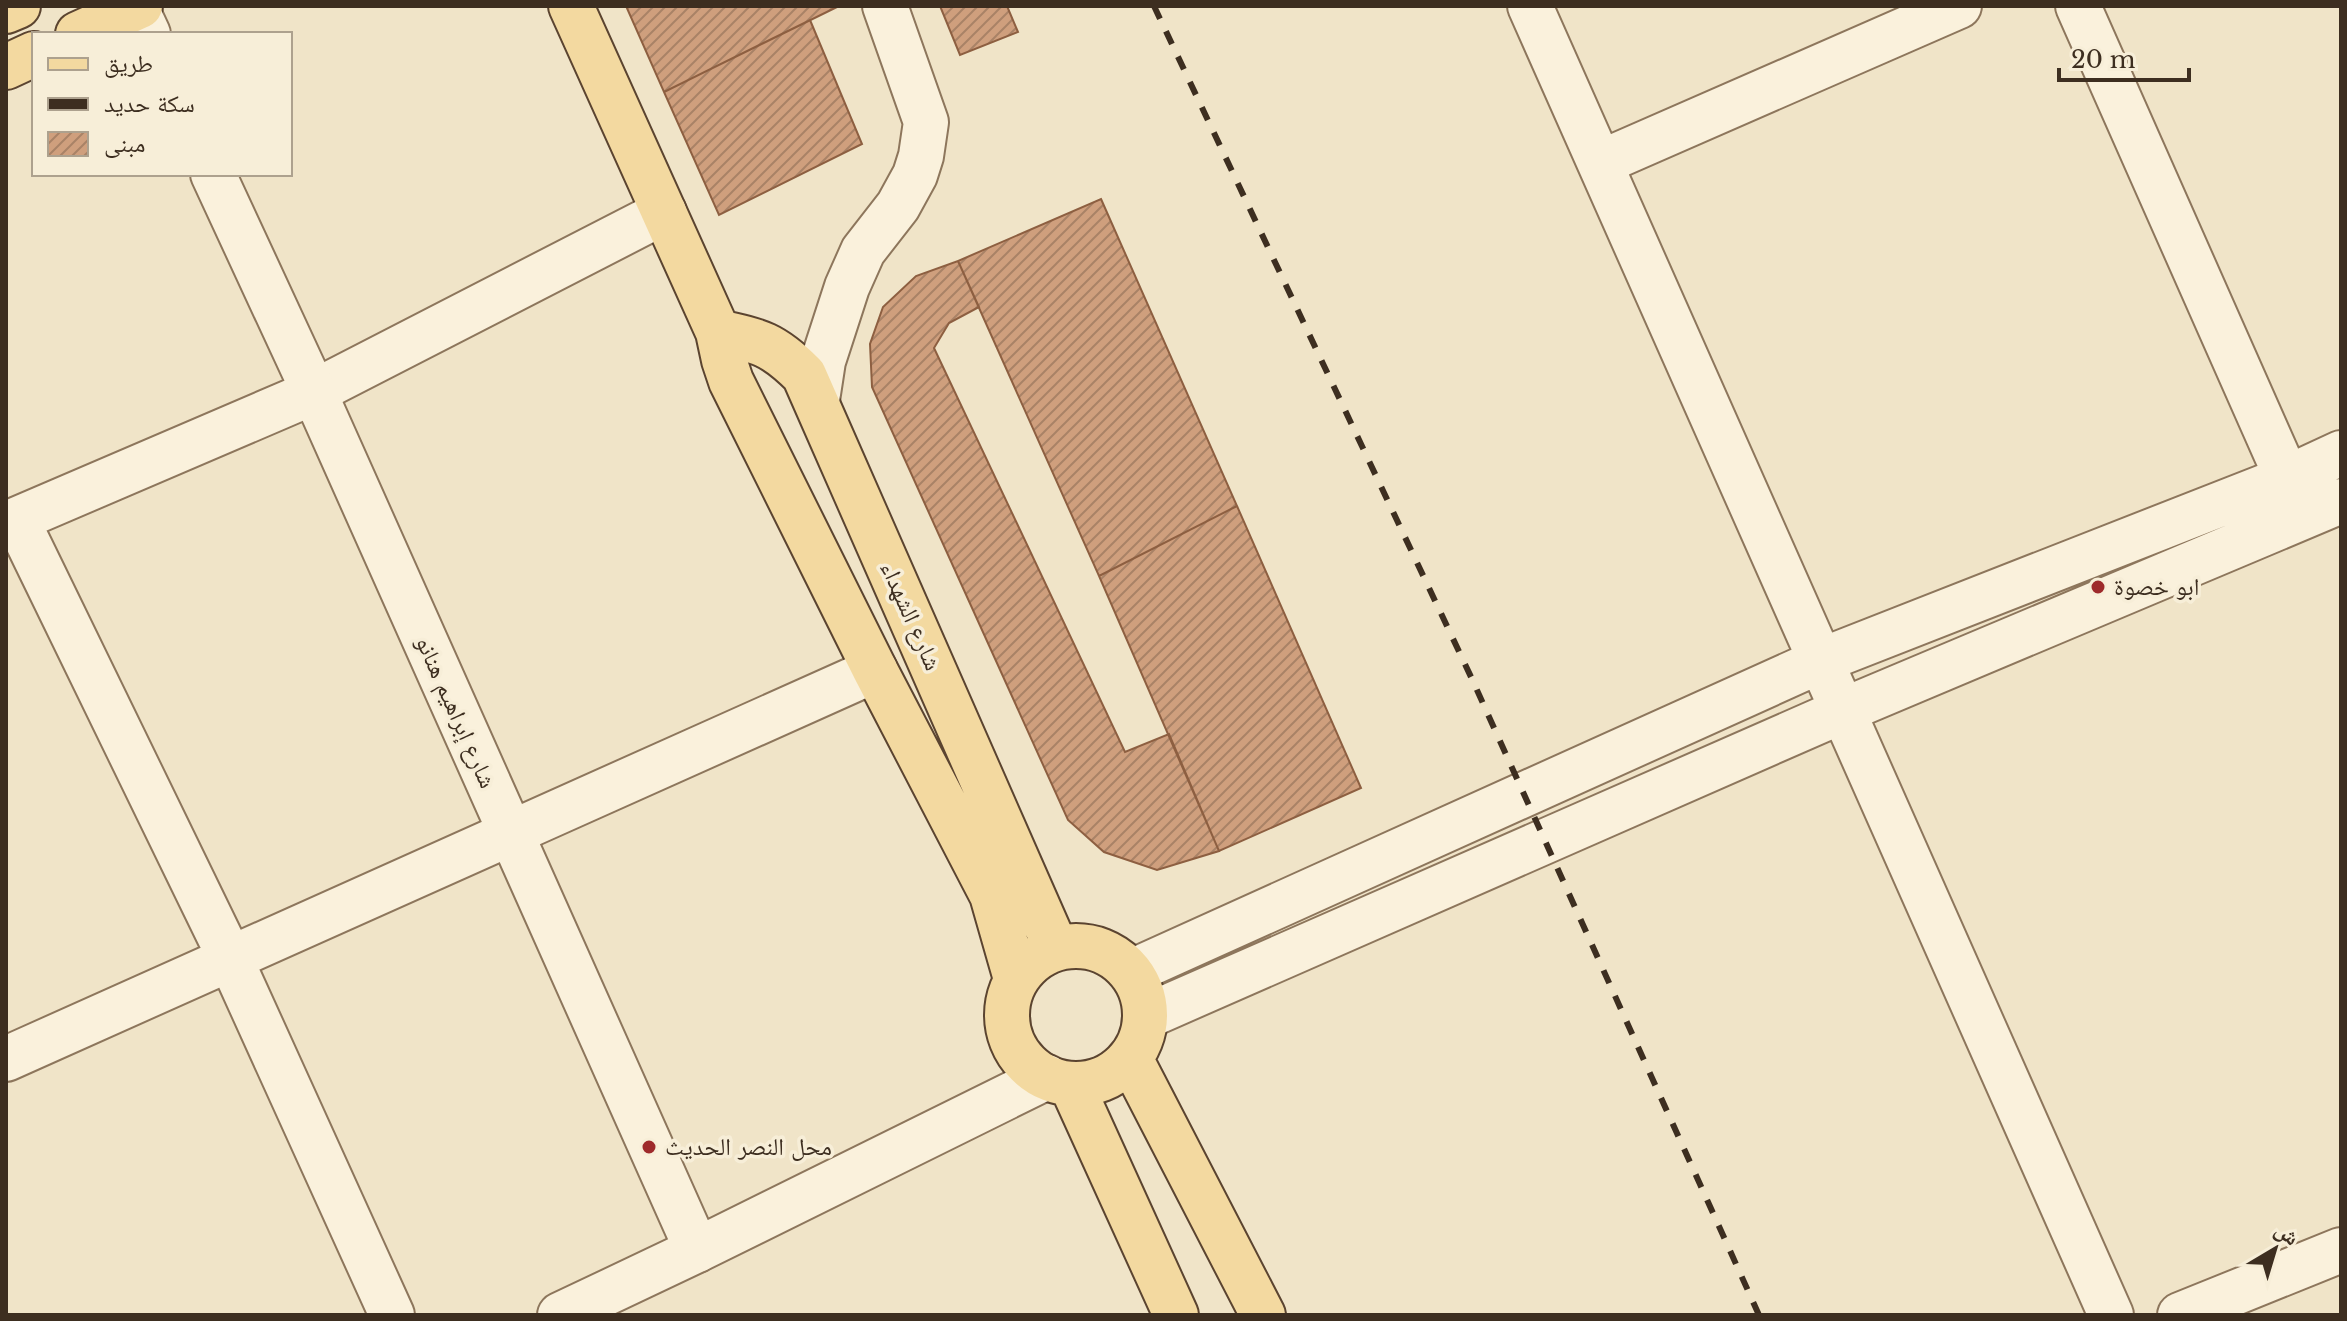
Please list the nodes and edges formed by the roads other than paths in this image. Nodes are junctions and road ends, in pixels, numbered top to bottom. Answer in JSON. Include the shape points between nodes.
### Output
{"nodes":[{"id":1,"x":18,"y":6,"type":"edge"},
{"id":2,"x":571,"y":6,"type":"edge"},
{"id":3,"x":885,"y":6,"type":"edge"},
{"id":4,"x":1530,"y":6,"type":"edge"},
{"id":5,"x":1959,"y":6,"type":"edge"},
{"id":6,"x":2078,"y":6,"type":"edge"},
{"id":7,"x":6,"y":11,"type":"edge"},
{"id":8,"x":140,"y":13,"type":"edge"},
{"id":9,"x":84,"y":32,"type":"edge"},
{"id":10,"x":32,"y":55,"type":"edge"},
{"id":11,"x":6,"y":67,"type":"edge"},
{"id":12,"x":1600,"y":163,"type":"junction"},
{"id":13,"x":214,"y":176,"type":"edge"},
{"id":14,"x":664,"y":212,"type":"junction"},
{"id":15,"x":718,"y":332,"type":"junction"},
{"id":16,"x":314,"y":392,"type":"junction"},
{"id":17,"x":817,"y":400,"type":"junction"},
{"id":18,"x":2341,"y":453,"type":"edge"},
{"id":19,"x":2287,"y":478,"type":"junction"},
{"id":20,"x":2341,"y":501,"type":"edge"},
{"id":21,"x":11,"y":522,"type":"edge"},
{"id":22,"x":1820,"y":661,"type":"junction"},
{"id":23,"x":875,"y":670,"type":"junction"},
{"id":24,"x":1842,"y":711,"type":"junction"},
{"id":25,"x":510,"y":832,"type":"junction"},
{"id":26,"x":1056,"y":948,"type":"junction"},
{"id":27,"x":230,"y":958,"type":"junction"},
{"id":28,"x":1131,"y":972,"type":"junction"},
{"id":29,"x":1016,"y":979,"type":"junction"},
{"id":30,"x":1145,"y":1017,"type":"junction"},
{"id":31,"x":1130,"y":1058,"type":"junction"},
{"id":32,"x":6,"y":1059,"type":"edge"},
{"id":33,"x":1059,"y":1080,"type":"junction"},
{"id":34,"x":697,"y":1250,"type":"junction"},
{"id":35,"x":2341,"y":1250,"type":"edge"},
{"id":36,"x":392,"y":1315,"type":"edge"},
{"id":37,"x":560,"y":1315,"type":"edge"},
{"id":38,"x":1176,"y":1315,"type":"edge"},
{"id":39,"x":1263,"y":1315,"type":"edge"},
{"id":40,"x":2111,"y":1315,"type":"edge"},
{"id":41,"x":2180,"y":1315,"type":"edge"}],
"edges":[{"from":1,"to":7,"type":"main road"},
{"from":2,"to":14,"type":"main road"},
{"from":3,"to":17,"type":"street","via":[[926,122],[921,156],[898,206],[863,251],[847,287],[823,361]]},
{"from":4,"to":12,"type":"street"},
{"from":5,"to":12,"type":"street"},
{"from":6,"to":19,"type":"street"},
{"from":8,"to":9,"type":"main road"},
{"from":10,"to":11,"type":"main road"},
{"from":12,"to":22,"type":"street"},
{"from":13,"to":16,"type":"street","name":"شارع إبراهيم هنانو"},
{"from":14,"to":15,"type":"main road"},
{"from":14,"to":16,"type":"street"},
{"from":15,"to":17,"type":"main road","name":"شارع الشهداء","via":[[755,340],[781,353],[804,375]]},
{"from":15,"to":23,"type":"main road","via":[[731,381]]},
{"from":16,"to":21,"type":"street"},
{"from":16,"to":25,"type":"street","name":"شارع إبراهيم هنانو"},
{"from":17,"to":26,"type":"main road","name":"شارع الشهداء"},
{"from":18,"to":19,"type":"street"},
{"from":19,"to":22,"type":"street"},
{"from":20,"to":24,"type":"street"},
{"from":21,"to":27,"type":"street"},
{"from":22,"to":24,"type":"street"},
{"from":22,"to":28,"type":"street"},
{"from":23,"to":25,"type":"street"},
{"from":23,"to":29,"type":"main road","via":[[992,895]]},
{"from":24,"to":30,"type":"street"},
{"from":24,"to":40,"type":"street"},
{"from":25,"to":27,"type":"street"},
{"from":25,"to":34,"type":"street","name":"شارع إبراهيم هنانو"},
{"from":26,"to":28,"type":"main road","via":[[1083,945],[1110,954]]},
{"from":26,"to":29,"type":"main road","via":[[1039,955]]},
{"from":27,"to":32,"type":"street"},
{"from":27,"to":36,"type":"street"},
{"from":28,"to":30,"type":"main road"},
{"from":29,"to":33,"type":"main road","via":[[1007,1001],[1014,1046],[1028,1064]]},
{"from":30,"to":31,"type":"main road"},
{"from":31,"to":33,"type":"main road","via":[[1093,1082]]},
{"from":31,"to":39,"type":"main road"},
{"from":33,"to":34,"type":"street"},
{"from":33,"to":38,"type":"main road"},
{"from":34,"to":37,"type":"street"},
{"from":35,"to":41,"type":"street"}]}
